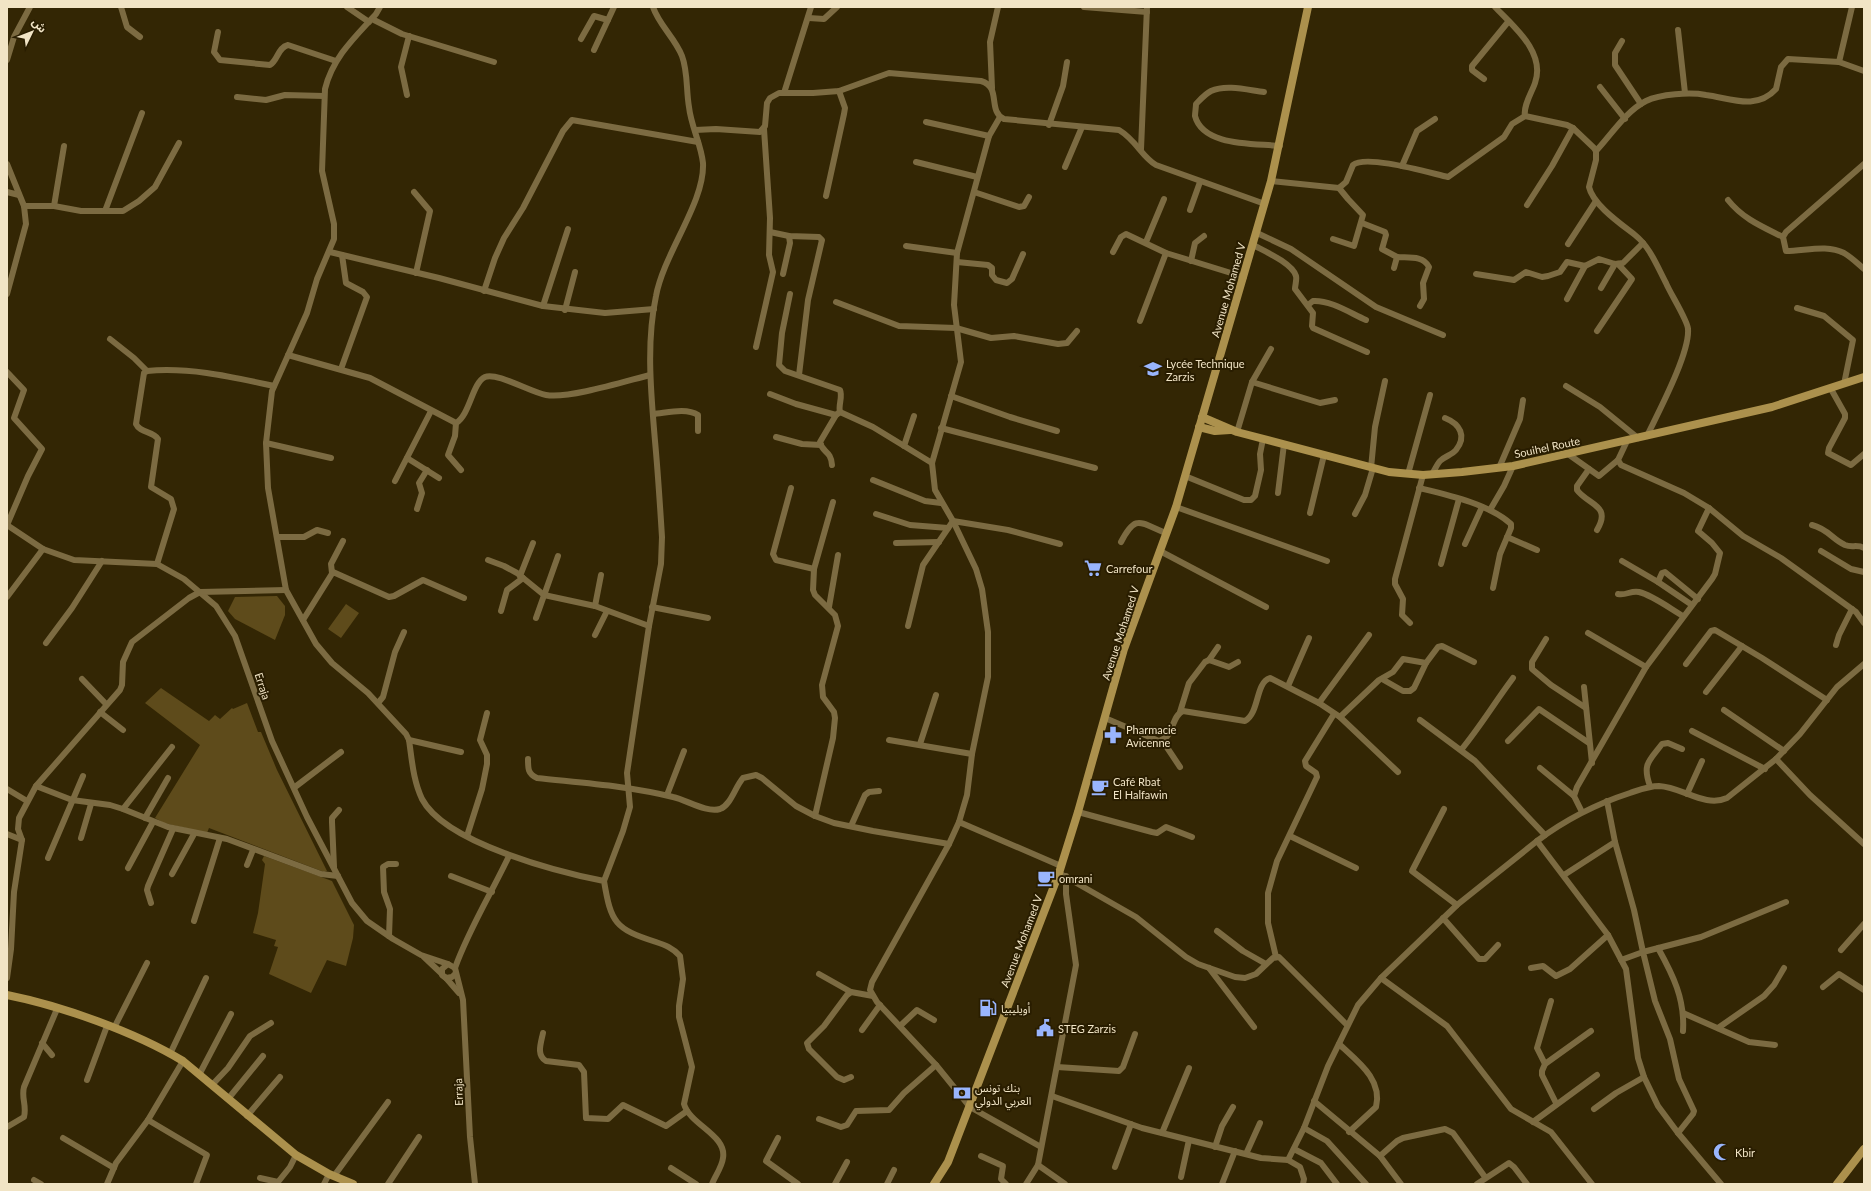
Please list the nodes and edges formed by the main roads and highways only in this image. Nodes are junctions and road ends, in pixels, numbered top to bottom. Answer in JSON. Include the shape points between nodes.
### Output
{"nodes":[{"id":1,"x":1308,"y":7,"type":"edge"},
{"id":2,"x":1864,"y":377,"type":"edge"},
{"id":3,"x":1202,"y":417,"type":"junction"},
{"id":4,"x":1199,"y":427,"type":"junction"},
{"id":5,"x":1234,"y":432,"type":"junction"},
{"id":6,"x":7,"y":995,"type":"edge"},
{"id":7,"x":1864,"y":1149,"type":"edge"},
{"id":8,"x":353,"y":1184,"type":"edge"},
{"id":9,"x":934,"y":1184,"type":"edge"},
{"id":10,"x":1837,"y":1184,"type":"edge"}],
"edges":[{"from":1,"to":3,"type":"main road","name":"Avenue Mohamed V","via":[[1272,181]]},
{"from":2,"to":5,"type":"main road","name":"Souihel Route","via":[[1772,407],[1627,441],[1513,466],[1423,475],[1372,468]]},
{"from":3,"to":4,"type":"main road","name":"Avenue Mohamed V"},
{"from":3,"to":5,"type":"main road"},
{"from":4,"to":5,"type":"main road"},
{"from":4,"to":9,"type":"main road","name":"Avenue Mohamed V","via":[[1176,507],[1124,649],[1062,871],[948,1162]]},
{"from":6,"to":8,"type":"main road","via":[[110,1027],[183,1061],[296,1155]]},
{"from":7,"to":10,"type":"main road"}]}
